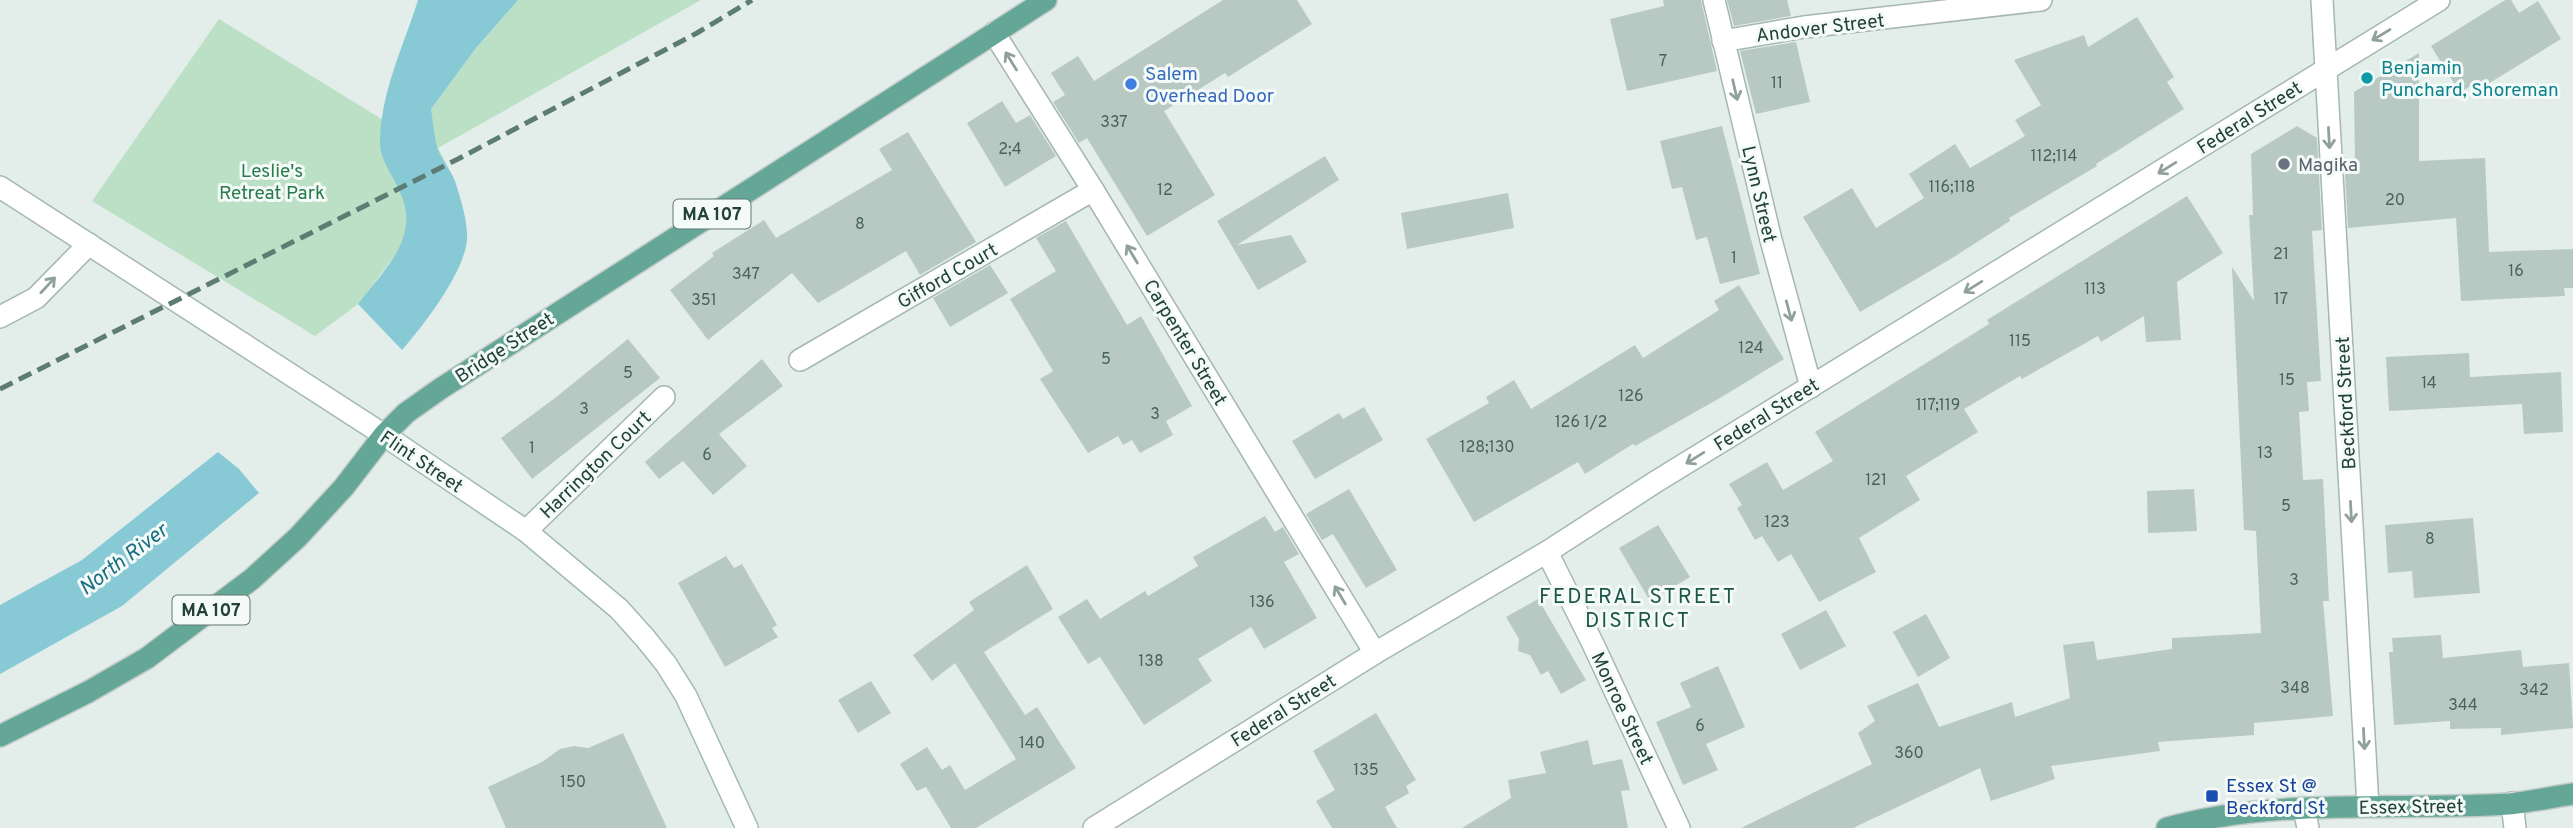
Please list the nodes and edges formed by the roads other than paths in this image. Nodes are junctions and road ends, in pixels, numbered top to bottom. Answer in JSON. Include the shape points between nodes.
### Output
{"nodes":[{"id":1,"x":1046,"y":0,"type":"edge"},
{"id":2,"x":1714,"y":0,"type":"edge"},
{"id":3,"x":2041,"y":0,"type":"edge"},
{"id":4,"x":2322,"y":0,"type":"edge"},
{"id":5,"x":2439,"y":0,"type":"edge"},
{"id":6,"x":994,"y":33,"type":"junction"},
{"id":7,"x":1723,"y":41,"type":"junction"},
{"id":8,"x":2325,"y":70,"type":"junction"},
{"id":9,"x":0,"y":187,"type":"edge"},
{"id":10,"x":1093,"y":190,"type":"junction"},
{"id":11,"x":89,"y":244,"type":"junction"},
{"id":12,"x":0,"y":317,"type":"edge"},
{"id":13,"x":800,"y":360,"type":"dead end"},
{"id":14,"x":1811,"y":387,"type":"junction"},
{"id":15,"x":664,"y":397,"type":"dead end"},
{"id":16,"x":384,"y":435,"type":"junction"},
{"id":17,"x":526,"y":531,"type":"junction"},
{"id":18,"x":1547,"y":552,"type":"junction"},
{"id":19,"x":1375,"y":653,"type":"junction"},
{"id":20,"x":0,"y":736,"type":"edge"},
{"id":21,"x":2573,"y":794,"type":"edge"},
{"id":22,"x":2512,"y":803,"type":"junction"},
{"id":23,"x":2368,"y":806,"type":"junction"},
{"id":24,"x":2306,"y":818,"type":"edge"},
{"id":25,"x":747,"y":828,"type":"edge"},
{"id":26,"x":1094,"y":828,"type":"edge"},
{"id":27,"x":1679,"y":828,"type":"edge"},
{"id":28,"x":2167,"y":828,"type":"edge"},
{"id":29,"x":2515,"y":828,"type":"edge"}],
"edges":[{"from":1,"to":6,"type":"main road","name":"Bridge Street","number":"MA 107"},
{"from":2,"to":7,"type":"street","name":"Lynn Street"},
{"from":3,"to":7,"type":"street","name":"Andover Street","via":[[1804,27]]},
{"from":4,"to":8,"type":"street","name":"Beckford Street"},
{"from":5,"to":8,"type":"street","name":"Federal Street","one_way":true},
{"from":10,"to":6,"type":"street","name":"Carpenter Street","one_way":true},
{"from":6,"to":16,"type":"main road","name":"Bridge Street","number":"MA 107","via":[[440,389]]},
{"from":7,"to":14,"type":"street","name":"Lynn Street","one_way":true,"via":[[1770,240]]},
{"from":8,"to":14,"type":"street","name":"Federal Street","one_way":true},
{"from":8,"to":23,"type":"street","name":"Beckford Street","one_way":true},
{"from":9,"to":11,"type":"street","name":"Flint Street"},
{"from":10,"to":13,"type":"street","name":"Gifford Court"},
{"from":19,"to":10,"type":"street","name":"Carpenter Street","one_way":true},
{"from":12,"to":11,"type":"street","one_way":true,"via":[[36,298]]},
{"from":11,"to":16,"type":"street","name":"Flint Street"},
{"from":14,"to":18,"type":"street","name":"Federal Street","one_way":true},
{"from":15,"to":17,"type":"street","name":"Harrington Court"},
{"from":16,"to":17,"type":"street","name":"Flint Street"},
{"from":16,"to":20,"type":"main road","name":"Bridge Street","number":"MA 107","via":[[335,497],[252,579],[147,658]]},
{"from":17,"to":25,"type":"street","name":"Flint Street","via":[[619,609],[667,664]]},
{"from":18,"to":19,"type":"street","name":"Federal Street"},
{"from":18,"to":27,"type":"street","name":"Monroe Street"},
{"from":19,"to":26,"type":"street","name":"Federal Street"},
{"from":21,"to":22,"type":"main road","name":"Essex Street"},
{"from":22,"to":23,"type":"main road","name":"Essex Street"},
{"from":22,"to":29,"type":"street"},
{"from":23,"to":24,"type":"main road","name":"Essex Street"},
{"from":24,"to":28,"type":"main road","name":"Essex Street","via":[[2258,811]]}]}
